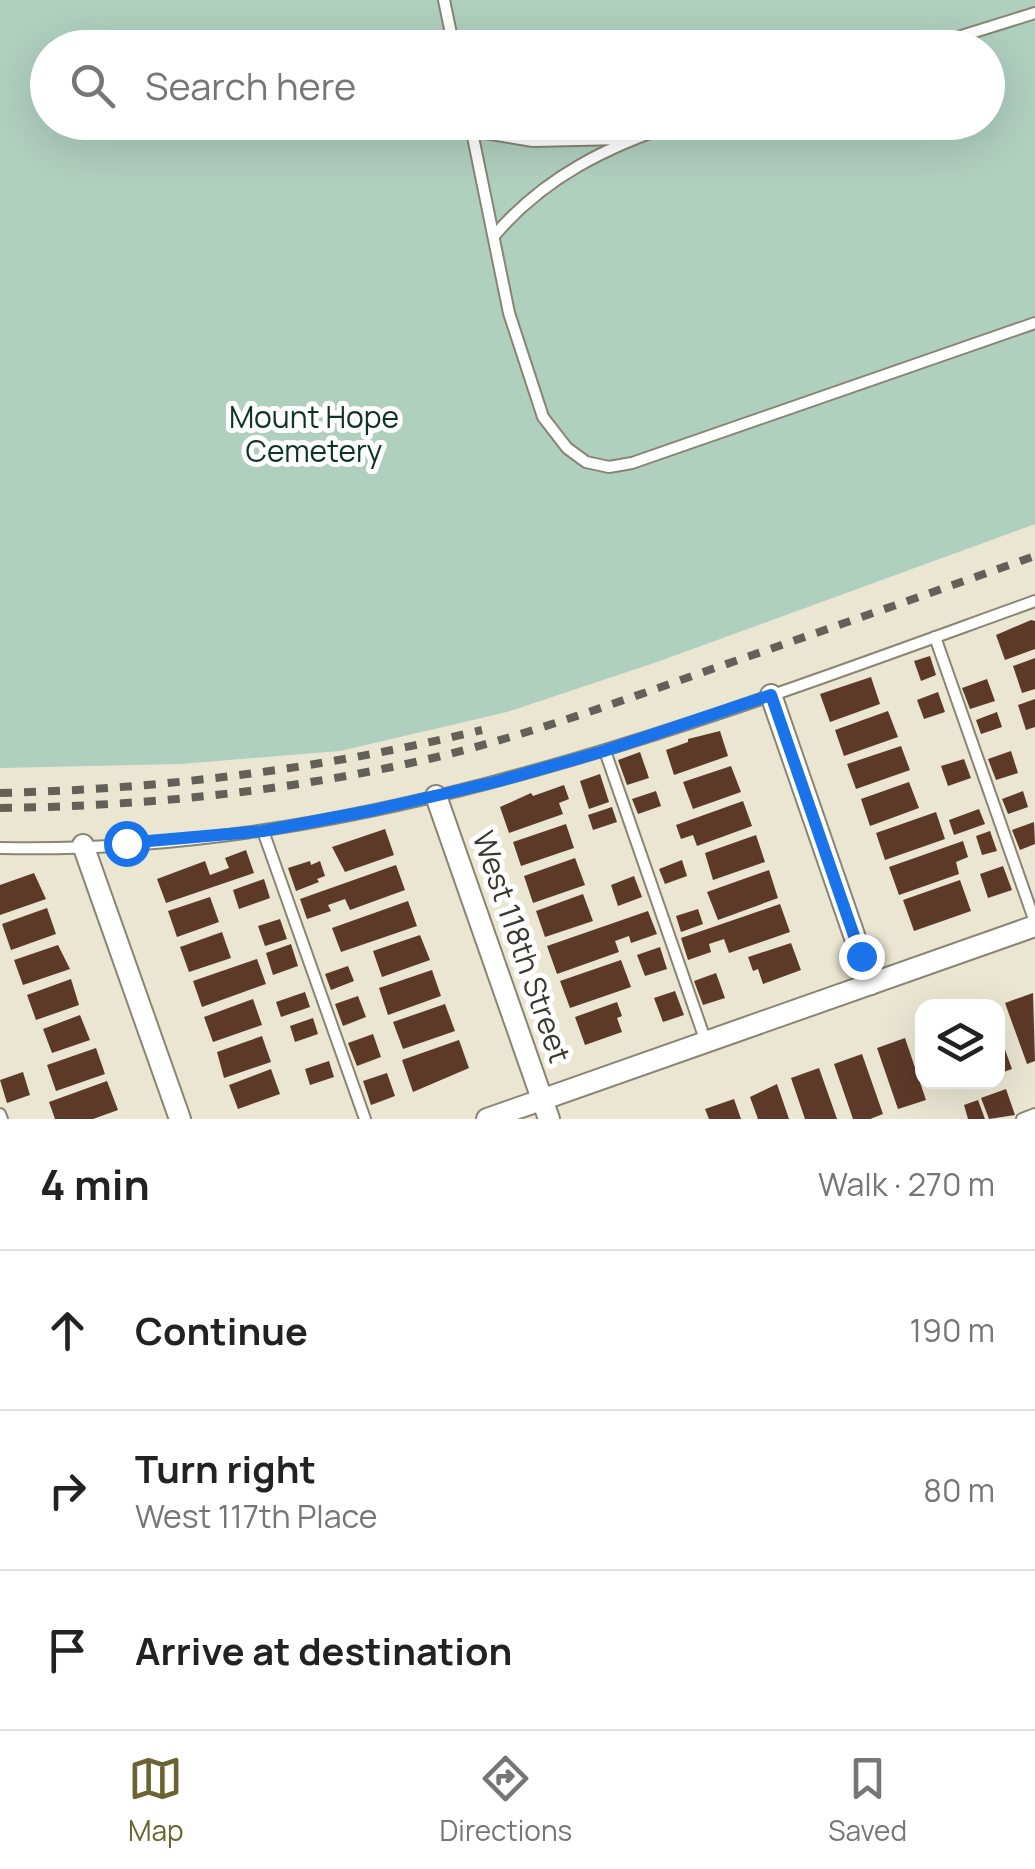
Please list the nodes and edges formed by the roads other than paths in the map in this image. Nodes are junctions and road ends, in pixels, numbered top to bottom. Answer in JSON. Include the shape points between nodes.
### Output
{"nodes":[{"id":1,"x":444,"y":0,"type":"edge"},
{"id":2,"x":1035,"y":13,"type":"edge"},
{"id":3,"x":450,"y":30,"type":"edge"},
{"id":4,"x":981,"y":30,"type":"edge"},
{"id":5,"x":474,"y":140,"type":"edge"},
{"id":6,"x":528,"y":140,"type":"edge"},
{"id":7,"x":580,"y":140,"type":"edge"},
{"id":8,"x":627,"y":140,"type":"edge"},
{"id":9,"x":494,"y":236,"type":"junction"},
{"id":10,"x":1035,"y":323,"type":"edge"},
{"id":11,"x":1035,"y":601,"type":"edge"},
{"id":12,"x":934,"y":637,"type":"junction"},
{"id":13,"x":771,"y":695,"type":"junction"},
{"id":14,"x":604,"y":751,"type":"junction"},
{"id":15,"x":436,"y":796,"type":"junction"},
{"id":16,"x":263,"y":831,"type":"junction"},
{"id":17,"x":83,"y":845,"type":"junction"},
{"id":18,"x":0,"y":848,"type":"edge"},
{"id":19,"x":1035,"y":924,"type":"edge"},
{"id":20,"x":871,"y":984,"type":"junction"},
{"id":21,"x":706,"y":1042,"type":"junction"},
{"id":22,"x":545,"y":1109,"type":"edge"},
{"id":23,"x":1035,"y":1114,"type":"edge"},
{"id":24,"x":180,"y":1119,"type":"edge"},
{"id":25,"x":365,"y":1119,"type":"edge"},
{"id":26,"x":487,"y":1119,"type":"edge"},
{"id":27,"x":1022,"y":1119,"type":"edge"}],
"edges":[{"from":1,"to":3,"type":"lane"},
{"from":2,"to":4,"type":"lane"},
{"from":5,"to":9,"type":"lane"},
{"from":6,"to":7,"type":"lane"},
{"from":8,"to":9,"type":"lane","via":[[552,182]]},
{"from":9,"to":10,"type":"lane","via":[[522,359],[544,417],[567,448],[586,462],[609,466]]},
{"from":11,"to":12,"type":"lane"},
{"from":12,"to":13,"type":"lane"},
{"from":12,"to":19,"type":"lane"},
{"from":13,"to":14,"type":"lane"},
{"from":13,"to":20,"type":"street"},
{"from":14,"to":15,"type":"lane"},
{"from":14,"to":21,"type":"lane"},
{"from":15,"to":16,"type":"lane"},
{"from":15,"to":22,"type":"street","name":"West 118th Street"},
{"from":16,"to":17,"type":"lane"},
{"from":16,"to":25,"type":"lane"},
{"from":17,"to":18,"type":"lane"},
{"from":17,"to":24,"type":"street"},
{"from":19,"to":20,"type":"street"},
{"from":20,"to":21,"type":"street"},
{"from":21,"to":22,"type":"street"},
{"from":22,"to":26,"type":"street"},
{"from":23,"to":27,"type":"lane"}]}
